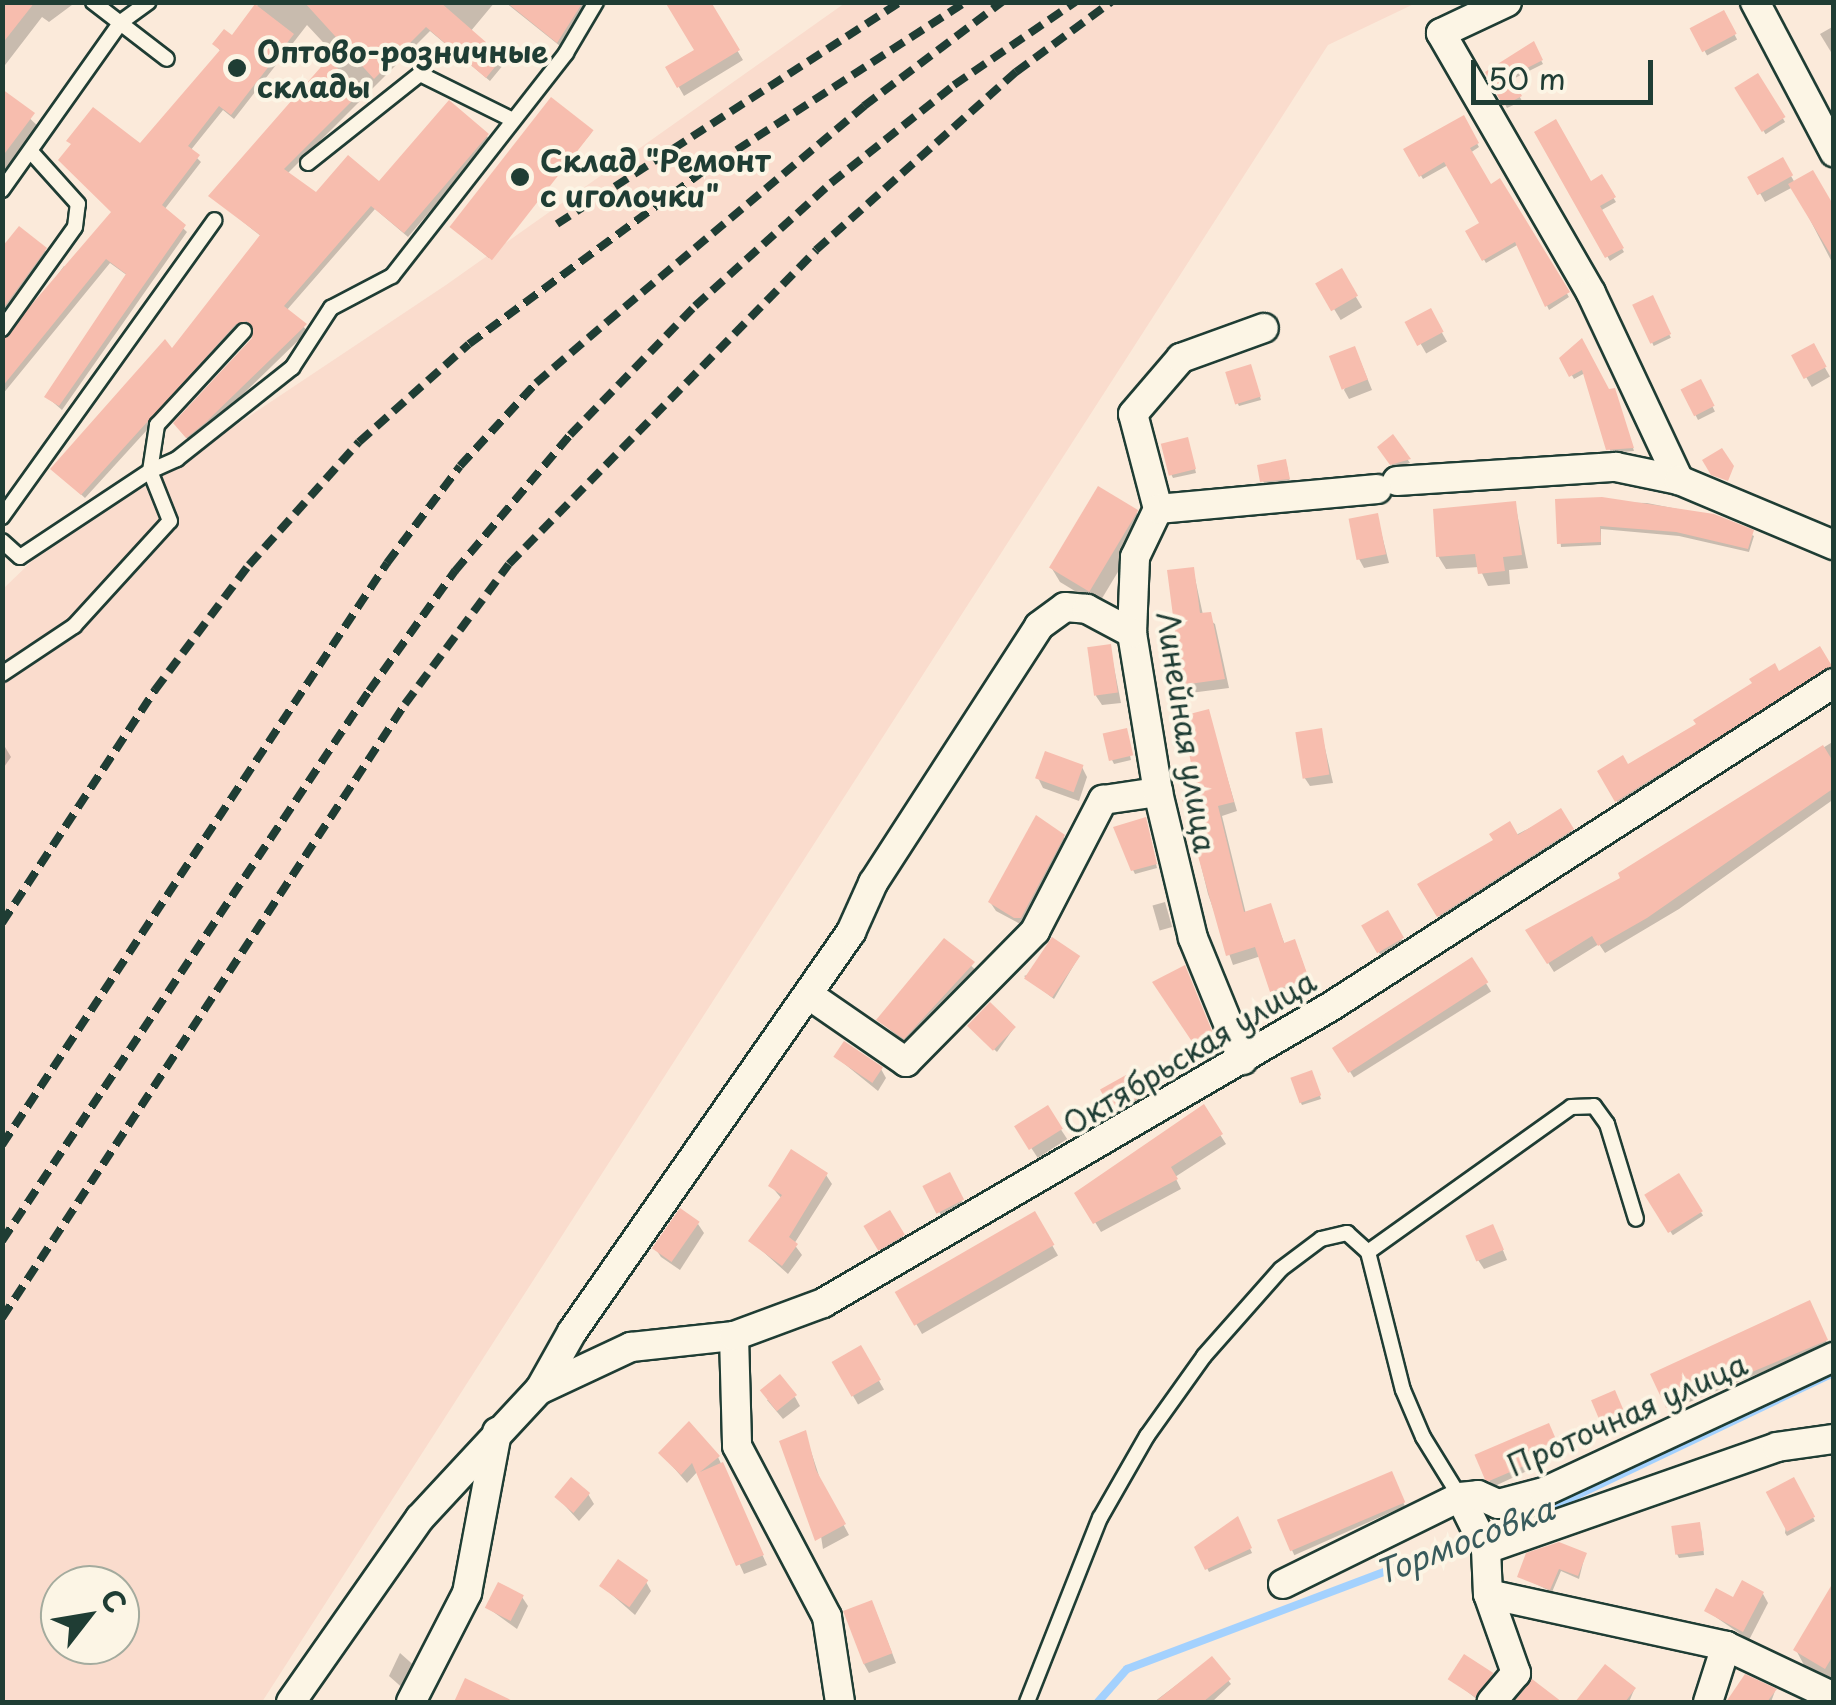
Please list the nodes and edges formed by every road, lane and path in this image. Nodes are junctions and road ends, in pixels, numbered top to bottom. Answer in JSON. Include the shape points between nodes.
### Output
{"nodes":[{"id":1,"x":94,"y":2,"type":"edge"},
{"id":2,"x":149,"y":2,"type":"edge"},
{"id":3,"x":596,"y":2,"type":"edge"},
{"id":4,"x":1508,"y":2,"type":"edge"},
{"id":5,"x":1755,"y":2,"type":"edge"},
{"id":6,"x":121,"y":22,"type":"junction"},
{"id":7,"x":167,"y":59,"type":"dead end"},
{"id":8,"x":512,"y":119,"type":"junction"},
{"id":9,"x":32,"y":152,"type":"junction"},
{"id":10,"x":1834,"y":152,"type":"edge"},
{"id":11,"x":308,"y":163,"type":"dead end"},
{"id":12,"x":2,"y":190,"type":"edge"},
{"id":13,"x":215,"y":220,"type":"dead end"},
{"id":14,"x":1264,"y":328,"type":"dead end"},
{"id":15,"x":2,"y":329,"type":"edge"},
{"id":16,"x":244,"y":331,"type":"dead end"},
{"id":17,"x":150,"y":471,"type":"junction"},
{"id":18,"x":1678,"y":480,"type":"junction"},
{"id":19,"x":1158,"y":509,"type":"junction"},
{"id":20,"x":2,"y":517,"type":"edge"},
{"id":21,"x":2,"y":540,"type":"edge"},
{"id":22,"x":1834,"y":545,"type":"edge"},
{"id":23,"x":1132,"y":632,"type":"junction"},
{"id":24,"x":2,"y":674,"type":"edge"},
{"id":25,"x":1834,"y":684,"type":"edge"},
{"id":26,"x":1158,"y":792,"type":"junction"},
{"id":27,"x":810,"y":994,"type":"junction"},
{"id":28,"x":1244,"y":1060,"type":"junction"},
{"id":29,"x":1636,"y":1218,"type":"dead end"},
{"id":30,"x":1368,"y":1252,"type":"junction"},
{"id":31,"x":734,"y":1336,"type":"junction"},
{"id":32,"x":1834,"y":1357,"type":"edge"},
{"id":33,"x":539,"y":1390,"type":"junction"},
{"id":34,"x":497,"y":1430,"type":"junction"},
{"id":35,"x":1834,"y":1438,"type":"edge"},
{"id":36,"x":1460,"y":1496,"type":"junction"},
{"id":37,"x":1486,"y":1549,"type":"junction"},
{"id":38,"x":1283,"y":1584,"type":"dead end"},
{"id":39,"x":1488,"y":1594,"type":"junction"},
{"id":40,"x":1726,"y":1646,"type":"junction"},
{"id":41,"x":1834,"y":1697,"type":"edge"},
{"id":42,"x":419,"y":1701,"type":"edge"},
{"id":43,"x":290,"y":1702,"type":"edge"},
{"id":44,"x":840,"y":1702,"type":"edge"},
{"id":45,"x":1027,"y":1702,"type":"edge"},
{"id":46,"x":1492,"y":1702,"type":"edge"},
{"id":47,"x":1708,"y":1702,"type":"edge"}],
"edges":[{"from":1,"to":6,"type":"lane"},
{"from":2,"to":6,"type":"lane"},
{"from":3,"to":8,"type":"lane","via":[[591,18]]},
{"from":4,"to":18,"type":"street","via":[[1441,33],[1591,294]]},
{"from":5,"to":10,"type":"street"},
{"from":6,"to":7,"type":"lane"},
{"from":6,"to":9,"type":"lane"},
{"from":8,"to":11,"type":"lane","via":[[420,74]]},
{"from":8,"to":17,"type":"lane","via":[[392,276],[331,308],[292,368],[177,459]]},
{"from":9,"to":12,"type":"lane"},
{"from":9,"to":15,"type":"lane","via":[[78,204],[75,227]]},
{"from":13,"to":20,"type":"lane"},
{"from":14,"to":19,"type":"street","via":[[1181,358],[1132,414]]},
{"from":16,"to":17,"type":"lane","via":[[158,425]]},
{"from":17,"to":21,"type":"lane","via":[[20,558]]},
{"from":17,"to":24,"type":"lane","via":[[170,521],[74,626]]},
{"from":18,"to":19,"type":"street","via":[[1616,467]]},
{"from":18,"to":22,"type":"street"},
{"from":19,"to":23,"type":"street","name":"Линейная улица","via":[[1135,557]]},
{"from":23,"to":26,"type":"street","name":"Линейная улица"},
{"from":23,"to":27,"type":"street","via":[[1087,609],[1065,607],[1039,626]]},
{"from":25,"to":28,"type":"street","name":"Октябрьская улица"},
{"from":26,"to":27,"type":"street","via":[[1103,800],[1035,931],[906,1062]]},
{"from":26,"to":28,"type":"street","name":"Линейная улица","via":[[1193,938]]},
{"from":27,"to":33,"type":"street","via":[[572,1332]]},
{"from":28,"to":31,"type":"street","name":"Октябрьская улица","via":[[823,1303]]},
{"from":29,"to":30,"type":"lane","via":[[1607,1124],[1594,1106],[1572,1107]]},
{"from":30,"to":36,"type":"lane","via":[[1403,1390],[1423,1438]]},
{"from":30,"to":45,"type":"lane","via":[[1347,1233],[1321,1239],[1281,1270],[1204,1356],[1100,1518]]},
{"from":31,"to":33,"type":"street","name":"Октябрьская улица","via":[[632,1346]]},
{"from":31,"to":44,"type":"street","via":[[737,1446],[827,1617]]},
{"from":32,"to":36,"type":"street","name":"Проточная улица","via":[[1544,1492],[1498,1504]]},
{"from":33,"to":34,"type":"street"},
{"from":34,"to":42,"type":"street","via":[[467,1594]]},
{"from":34,"to":43,"type":"street","via":[[420,1518]]},
{"from":35,"to":37,"type":"street","via":[[1777,1448]]},
{"from":36,"to":37,"type":"street"},
{"from":36,"to":38,"type":"street"},
{"from":37,"to":39,"type":"street"},
{"from":39,"to":40,"type":"street"},
{"from":39,"to":46,"type":"street","via":[[1516,1673]]},
{"from":40,"to":41,"type":"street"},
{"from":40,"to":47,"type":"street"}]}
